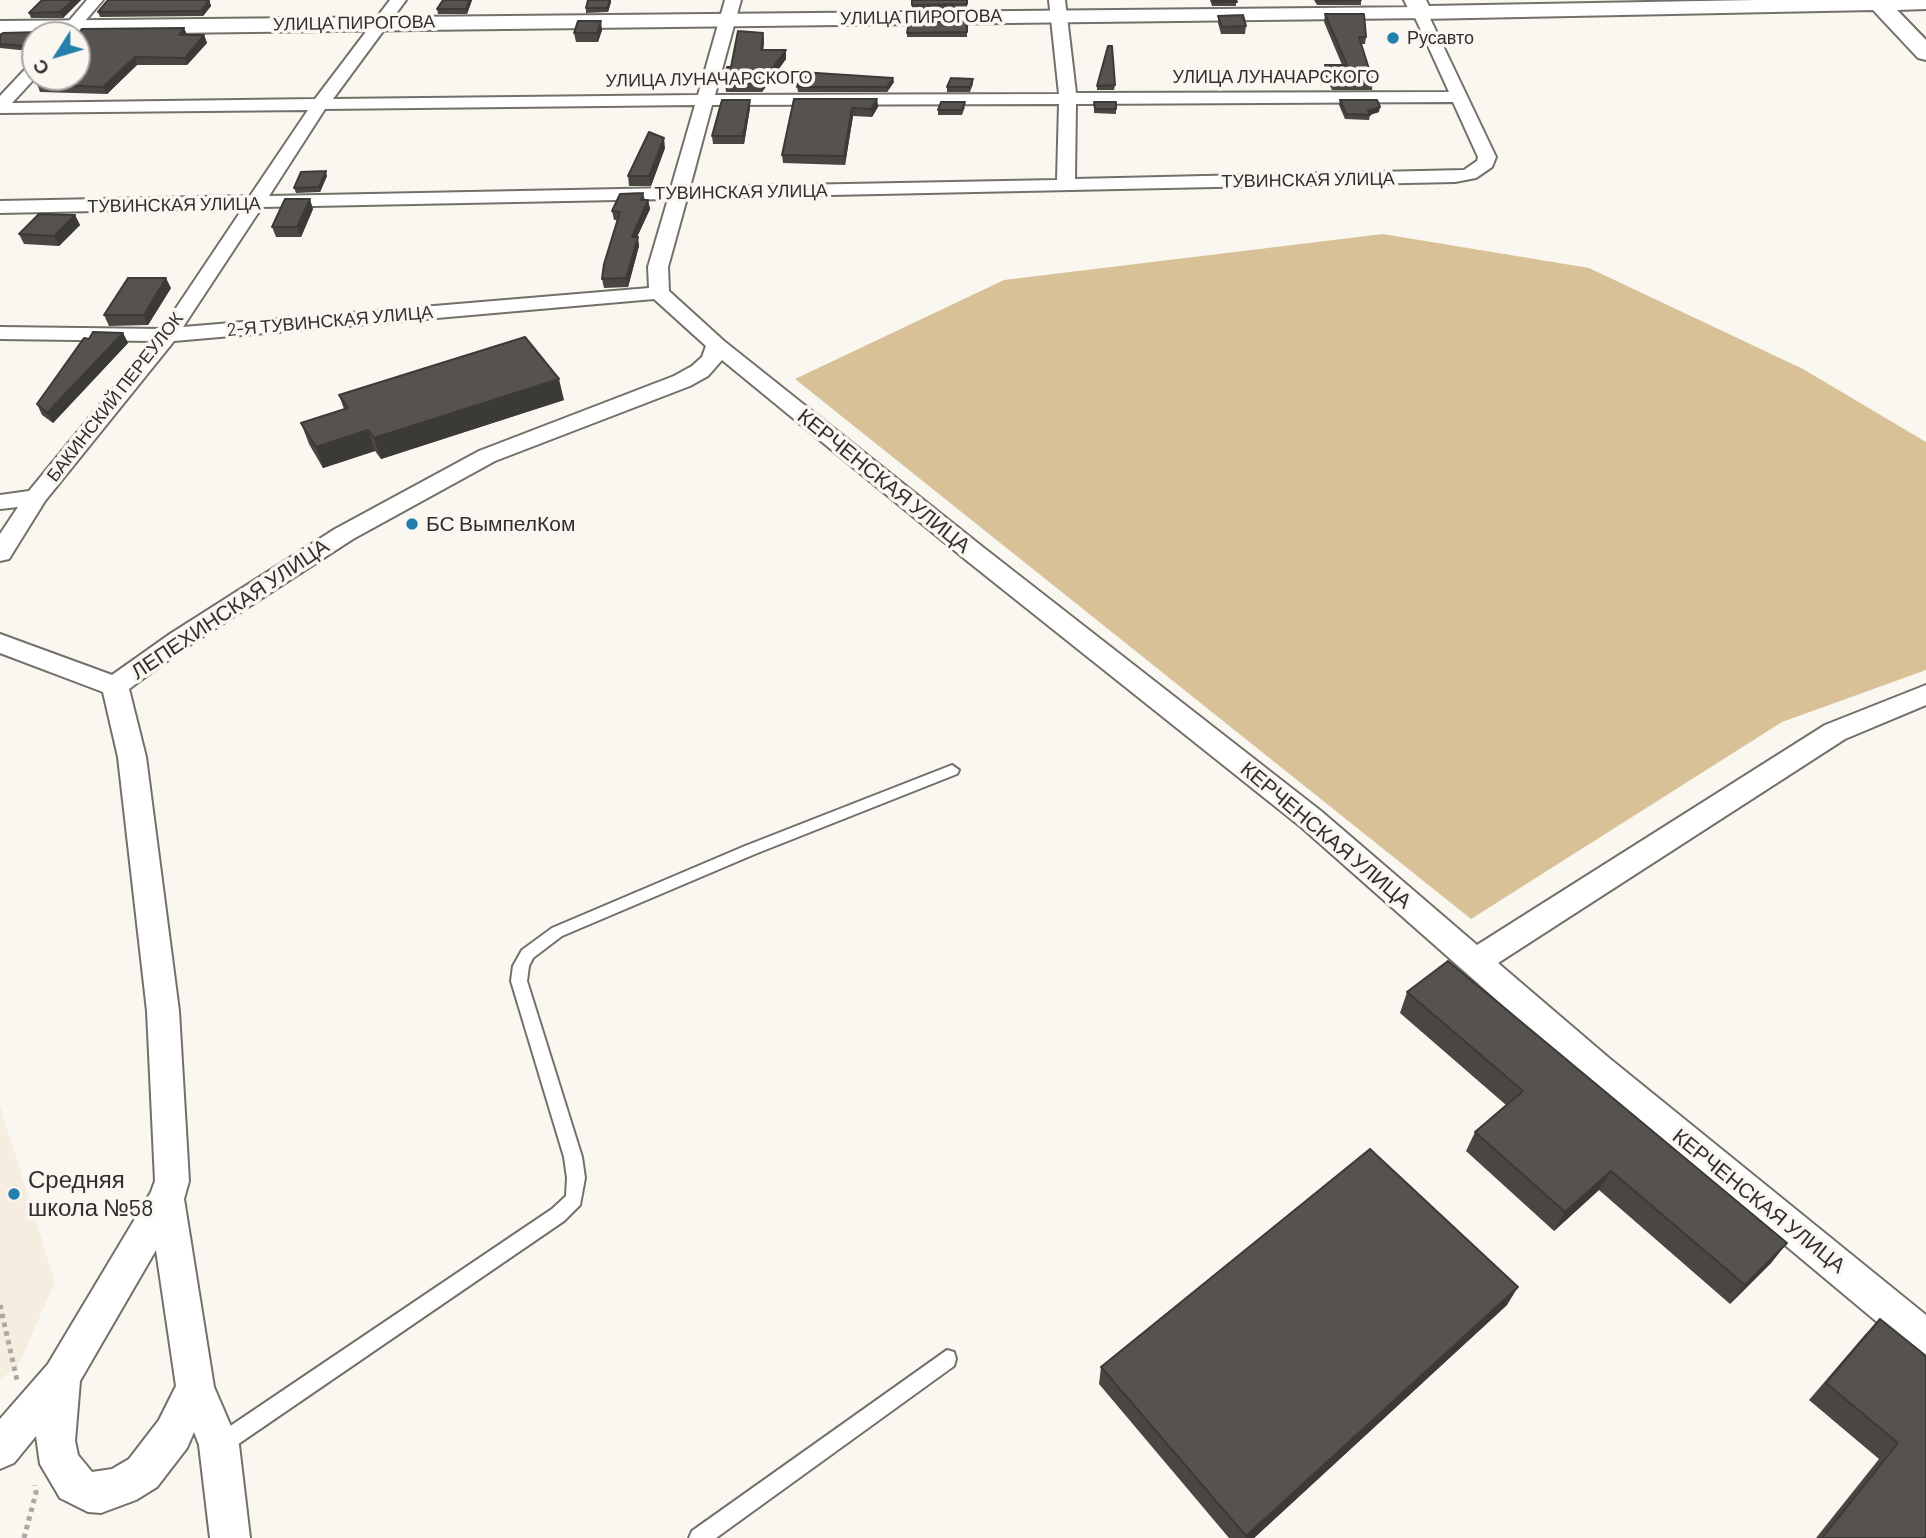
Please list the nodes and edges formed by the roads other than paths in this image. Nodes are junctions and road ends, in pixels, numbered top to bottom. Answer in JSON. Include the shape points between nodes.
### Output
{"nodes":[{"id":1,"x":95,"y":0,"type":"edge"},
{"id":2,"x":398,"y":0,"type":"edge"},
{"id":3,"x":1877,"y":2,"type":"edge"},
{"id":4,"x":1926,"y":3,"type":"edge"},
{"id":5,"x":1418,"y":6,"type":"edge"},
{"id":6,"x":1057,"y":8,"type":"edge"},
{"id":7,"x":730,"y":10,"type":"edge"},
{"id":8,"x":77,"y":21,"type":"edge"},
{"id":9,"x":383,"y":23,"type":"junction"},
{"id":10,"x":0,"y":28,"type":"edge"},
{"id":11,"x":21,"y":29,"type":"edge"},
{"id":12,"x":91,"y":30,"type":"edge"},
{"id":13,"x":1926,"y":53,"type":"edge"},
{"id":14,"x":21,"y":84,"type":"edge"},
{"id":15,"x":1460,"y":97,"type":"junction"},
{"id":16,"x":1068,"y":98,"type":"junction"},
{"id":17,"x":704,"y":100,"type":"junction"},
{"id":18,"x":319,"y":106,"type":"junction"},
{"id":19,"x":0,"y":107,"type":"edge"},
{"id":20,"x":1066,"y":184,"type":"junction"},
{"id":21,"x":677,"y":194,"type":"junction"},
{"id":22,"x":254,"y":204,"type":"junction"},
{"id":23,"x":0,"y":207,"type":"edge"},
{"id":24,"x":659,"y":280,"type":"junction"},
{"id":25,"x":0,"y":333,"type":"edge"},
{"id":26,"x":168,"y":335,"type":"junction"},
{"id":27,"x":717,"y":345,"type":"junction"},
{"id":28,"x":36,"y":497,"type":"junction"},
{"id":29,"x":0,"y":502,"type":"edge"},
{"id":30,"x":0,"y":553,"type":"edge"},
{"id":31,"x":0,"y":643,"type":"edge"},
{"id":32,"x":115,"y":686,"type":"junction"},
{"id":33,"x":1926,"y":694,"type":"edge"},
{"id":34,"x":952,"y":771,"type":"dead end"},
{"id":35,"x":1475,"y":962,"type":"junction"},
{"id":36,"x":166,"y":1199,"type":"junction"},
{"id":37,"x":1926,"y":1339,"type":"edge"},
{"id":38,"x":947,"y":1359,"type":"dead end"},
{"id":39,"x":61,"y":1377,"type":"junction"},
{"id":40,"x":195,"y":1388,"type":"junction"},
{"id":41,"x":219,"y":1445,"type":"junction"},
{"id":42,"x":0,"y":1449,"type":"edge"},
{"id":43,"x":230,"y":1538,"type":"edge"},
{"id":44,"x":699,"y":1538,"type":"edge"}],
"edges":[{"from":1,"to":8,"type":"street"},
{"from":2,"to":9,"type":"street","name":"БАКИНСКИЙ ПЕРЕУЛОК"},
{"from":3,"to":4,"type":"main road","name":"УЛИЦА ПИРОГОВА"},
{"from":3,"to":5,"type":"main road","name":"УЛИЦА ПИРОГОВА"},
{"from":3,"to":13,"type":"main road"},
{"from":5,"to":6,"type":"main road","name":"УЛИЦА ПИРОГОВА"},
{"from":5,"to":15,"type":"street"},
{"from":6,"to":7,"type":"main road","name":"УЛИЦА ПИРОГОВА"},
{"from":6,"to":16,"type":"street"},
{"from":7,"to":9,"type":"main road","name":"УЛИЦА ПИРОГОВА"},
{"from":7,"to":17,"type":"street"},
{"from":9,"to":12,"type":"main road","name":"УЛИЦА ПИРОГОВА"},
{"from":9,"to":18,"type":"street","name":"БАКИНСКИЙ ПЕРЕУЛОК"},
{"from":10,"to":11,"type":"main road","name":"УЛИЦА ПИРОГОВА"},
{"from":14,"to":19,"type":"street"},
{"from":15,"to":16,"type":"street","name":"УЛИЦА ЛУНАЧАРСКОГО"},
{"from":15,"to":20,"type":"street","name":"ТУВИНСКАЯ УЛИЦА","via":[[1487,157],[1486,163],[1470,174]]},
{"from":16,"to":17,"type":"street","name":"УЛИЦА ЛУНАЧАРСКОГО"},
{"from":16,"to":20,"type":"street"},
{"from":17,"to":18,"type":"street","name":"УЛИЦА ЛУНАЧАРСКОГО"},
{"from":17,"to":21,"type":"street"},
{"from":18,"to":19,"type":"street","name":"УЛИЦА ЛУНАЧАРСКОГО"},
{"from":18,"to":22,"type":"street","name":"БАКИНСКИЙ ПЕРЕУЛОК"},
{"from":20,"to":21,"type":"street","name":"ТУВИНСКАЯ УЛИЦА"},
{"from":21,"to":22,"type":"street","name":"ТУВИНСКАЯ УЛИЦА"},
{"from":21,"to":24,"type":"street"},
{"from":22,"to":23,"type":"street","name":"ТУВИНСКАЯ УЛИЦА"},
{"from":22,"to":26,"type":"street","name":"БАКИНСКИЙ ПЕРЕУЛОК"},
{"from":24,"to":26,"type":"street","name":"2-Я ТУВИНСКАЯ УЛИЦА"},
{"from":24,"to":27,"type":"street"},
{"from":25,"to":26,"type":"street","name":"2-Я ТУВИНСКАЯ УЛИЦА"},
{"from":26,"to":28,"type":"street","name":"БАКИНСКИЙ ПЕРЕУЛОК"},
{"from":27,"to":32,"type":"street","name":"ЛЕПЕХИНСКАЯ УЛИЦА","via":[[712,359],[682,382],[487,456],[344,534]]},
{"from":27,"to":35,"type":"street","name":"КЕРЧЕНСКАЯ УЛИЦА","via":[[1311,819]]},
{"from":28,"to":29,"type":"street"},
{"from":28,"to":30,"type":"street","name":"БАКИНСКИЙ ПЕРЕУЛОК"},
{"from":31,"to":32,"type":"street"},
{"from":32,"to":36,"type":"street","name":"ЛЕПЕХИНСКАЯ УЛИЦА","via":[[132,757],[163,1011],[172,1181]]},
{"from":33,"to":35,"type":"street","via":[[1835,732]]},
{"from":34,"to":41,"type":"lane","via":[[750,849],[558,932],[527,954],[519,981],[573,1157],[574,1199],[558,1215]]},
{"from":35,"to":37,"type":"street","name":"КЕРЧЕНСКАЯ УЛИЦА"},
{"from":36,"to":39,"type":"street","name":"ЛЕПЕХИНСКАЯ УЛИЦА"},
{"from":36,"to":40,"type":"street"},
{"from":38,"to":44,"type":"lane"},
{"from":39,"to":40,"type":"street","via":[[55,1441],[60,1464],[74,1484],[88,1492],[101,1493],[143,1474],[173,1434]]},
{"from":39,"to":42,"type":"street","name":"ЛЕПЕХИНСКАЯ УЛИЦА"},
{"from":40,"to":41,"type":"street"},
{"from":41,"to":43,"type":"street"}]}
